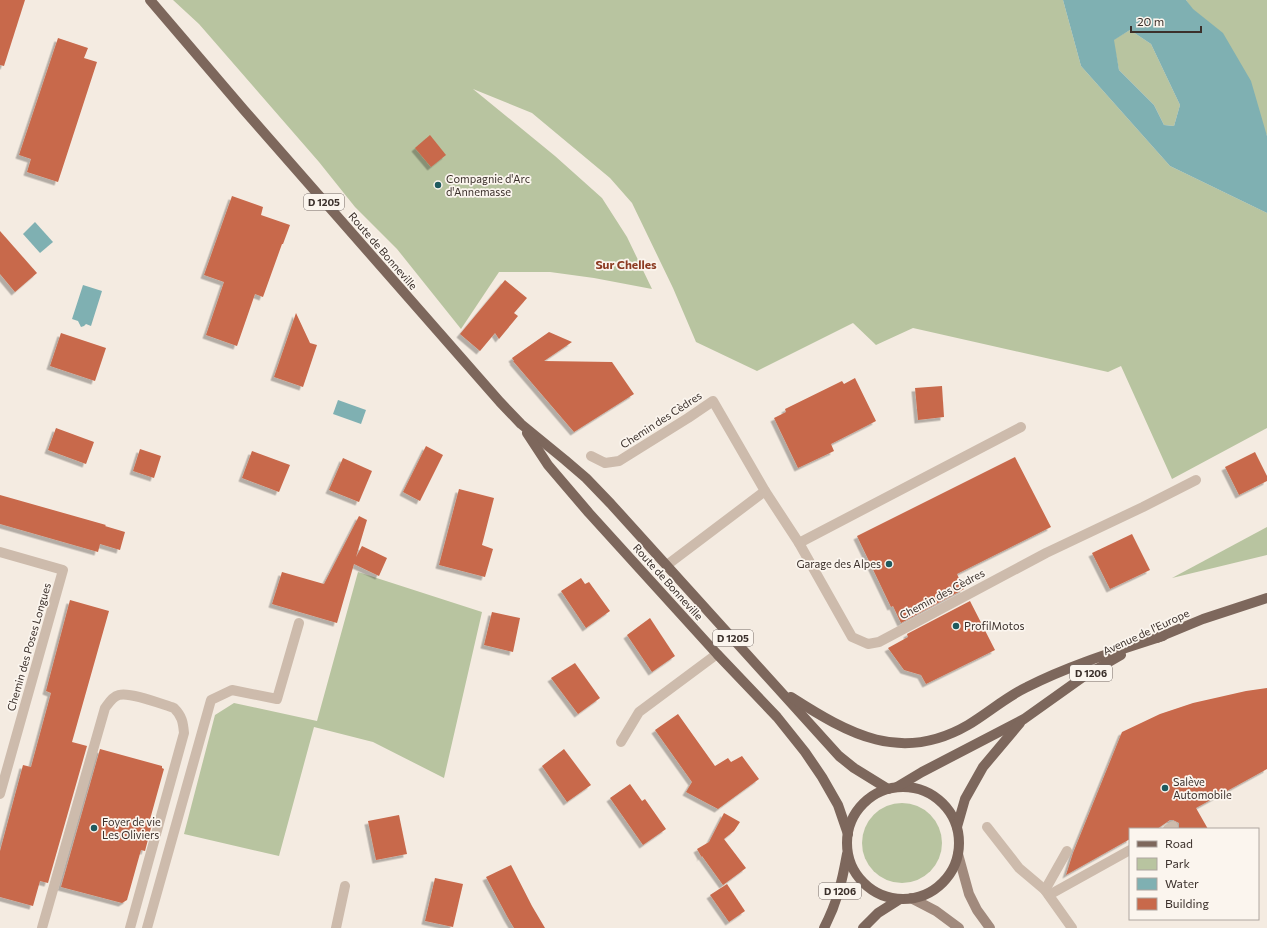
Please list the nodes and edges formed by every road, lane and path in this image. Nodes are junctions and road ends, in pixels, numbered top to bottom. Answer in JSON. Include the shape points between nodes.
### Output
{"nodes":[{"id":1,"x":150,"y":0,"type":"edge"},
{"id":2,"x":521,"y":424,"type":"junction"},
{"id":3,"x":1021,"y":427,"type":"dead end"},
{"id":4,"x":591,"y":456,"type":"dead end"},
{"id":5,"x":1196,"y":480,"type":"dead end"},
{"id":6,"x":765,"y":491,"type":"junction"},
{"id":7,"x":799,"y":543,"type":"junction"},
{"id":8,"x":0,"y":552,"type":"edge"},
{"id":9,"x":667,"y":565,"type":"junction"},
{"id":10,"x":1267,"y":598,"type":"edge"},
{"id":11,"x":299,"y":623,"type":"dead end"},
{"id":12,"x":1163,"y":636,"type":"junction"},
{"id":13,"x":717,"y":654,"type":"junction"},
{"id":14,"x":778,"y":689,"type":"junction"},
{"id":15,"x":1024,"y":719,"type":"junction"},
{"id":16,"x":621,"y":742,"type":"dead end"},
{"id":17,"x":892,"y":788,"type":"junction"},
{"id":18,"x":0,"y":794,"type":"edge"},
{"id":19,"x":957,"y":827,"type":"junction"},
{"id":20,"x":987,"y":827,"type":"dead end"},
{"id":21,"x":848,"y":834,"type":"junction"},
{"id":22,"x":847,"y":850,"type":"junction"},
{"id":23,"x":1067,"y":851,"type":"dead end"},
{"id":24,"x":1129,"y":851,"type":"edge"},
{"id":25,"x":958,"y":854,"type":"junction"},
{"id":26,"x":345,"y":886,"type":"dead end"},
{"id":27,"x":1049,"y":894,"type":"junction"},
{"id":28,"x":911,"y":898,"type":"junction"},
{"id":29,"x":900,"y":899,"type":"junction"},
{"id":30,"x":42,"y":928,"type":"edge"},
{"id":31,"x":130,"y":928,"type":"edge"},
{"id":32,"x":147,"y":928,"type":"edge"},
{"id":33,"x":336,"y":928,"type":"edge"},
{"id":34,"x":824,"y":928,"type":"edge"},
{"id":35,"x":863,"y":928,"type":"edge"},
{"id":36,"x":959,"y":928,"type":"edge"},
{"id":37,"x":990,"y":928,"type":"edge"},
{"id":38,"x":1072,"y":928,"type":"edge"}],
"edges":[{"from":1,"to":2,"type":"main road","name":"Route de Bonneville","number":"D 1205"},
{"from":2,"to":9,"type":"main road","name":"Route de Bonneville","number":"D 1205","via":[[586,478]]},
{"from":2,"to":13,"type":"main road","name":"Route de Bonneville","number":"D 1205","via":[[566,486]]},
{"from":3,"to":7,"type":"street"},
{"from":4,"to":6,"type":"street","name":"Chemin des Cèdres","via":[[605,463],[619,461],[713,401]]},
{"from":5,"to":7,"type":"street","name":"Chemin des Cèdres","via":[[1046,553],[879,642],[868,644],[852,637]]},
{"from":6,"to":7,"type":"street","name":"Chemin des Cèdres"},
{"from":6,"to":9,"type":"street"},
{"from":8,"to":18,"type":"street","name":"Chemin des Poses Longues","via":[[63,570]]},
{"from":9,"to":14,"type":"main road","name":"Route de Bonneville","number":"D 1205"},
{"from":10,"to":12,"type":"main road","name":"Avenue de l'Europe","number":"D 1206","via":[[1203,619]]},
{"from":11,"to":32,"type":"street","via":[[277,699],[232,690],[211,700]]},
{"from":12,"to":14,"type":"main road","via":[[1077,665],[1039,681],[967,726],[937,740],[924,742],[896,743],[865,737],[823,717]]},
{"from":12,"to":15,"type":"main road","name":"Avenue de l'Europe","number":"D 1206","via":[[1105,664]]},
{"from":13,"to":16,"type":"street","via":[[639,712]]},
{"from":13,"to":21,"type":"main road","name":"Route de Bonneville","number":"D 1205","via":[[777,717],[813,763],[838,805]]},
{"from":14,"to":17,"type":"main road","name":"Route de Bonneville","number":"D 1205","via":[[839,756],[854,768]]},
{"from":15,"to":17,"type":"main road","name":"Avenue de l'Europe","number":"D 1206"},
{"from":15,"to":19,"type":"main road","name":"Avenue de l'Europe","number":"D 1206","via":[[983,767],[965,799]]},
{"from":17,"to":19,"type":"main road","via":[[920,789],[934,796],[946,806]]},
{"from":17,"to":21,"type":"main road","via":[[876,794],[861,806],[851,822]]},
{"from":19,"to":25,"type":"main road"},
{"from":20,"to":27,"type":"street","via":[[1019,868]]},
{"from":21,"to":22,"type":"main road"},
{"from":22,"to":29,"type":"main road","via":[[852,866],[865,884],[879,893]]},
{"from":22,"to":34,"type":"main road","number":"D 1206","via":[[839,896]]},
{"from":23,"to":27,"type":"street"},
{"from":24,"to":27,"type":"street"},
{"from":25,"to":28,"type":"main road","via":[[953,869],[944,881],[926,894]]},
{"from":25,"to":37,"type":"main road","via":[[969,894]]},
{"from":26,"to":33,"type":"street"},
{"from":27,"to":38,"type":"street"},
{"from":28,"to":29,"type":"main road"},
{"from":28,"to":36,"type":"main road","via":[[936,911]]},
{"from":29,"to":35,"type":"main road","via":[[878,913]]},
{"from":30,"to":31,"type":"street","via":[[105,708],[118,695],[130,694],[174,708],[180,713],[184,732]]}]}
